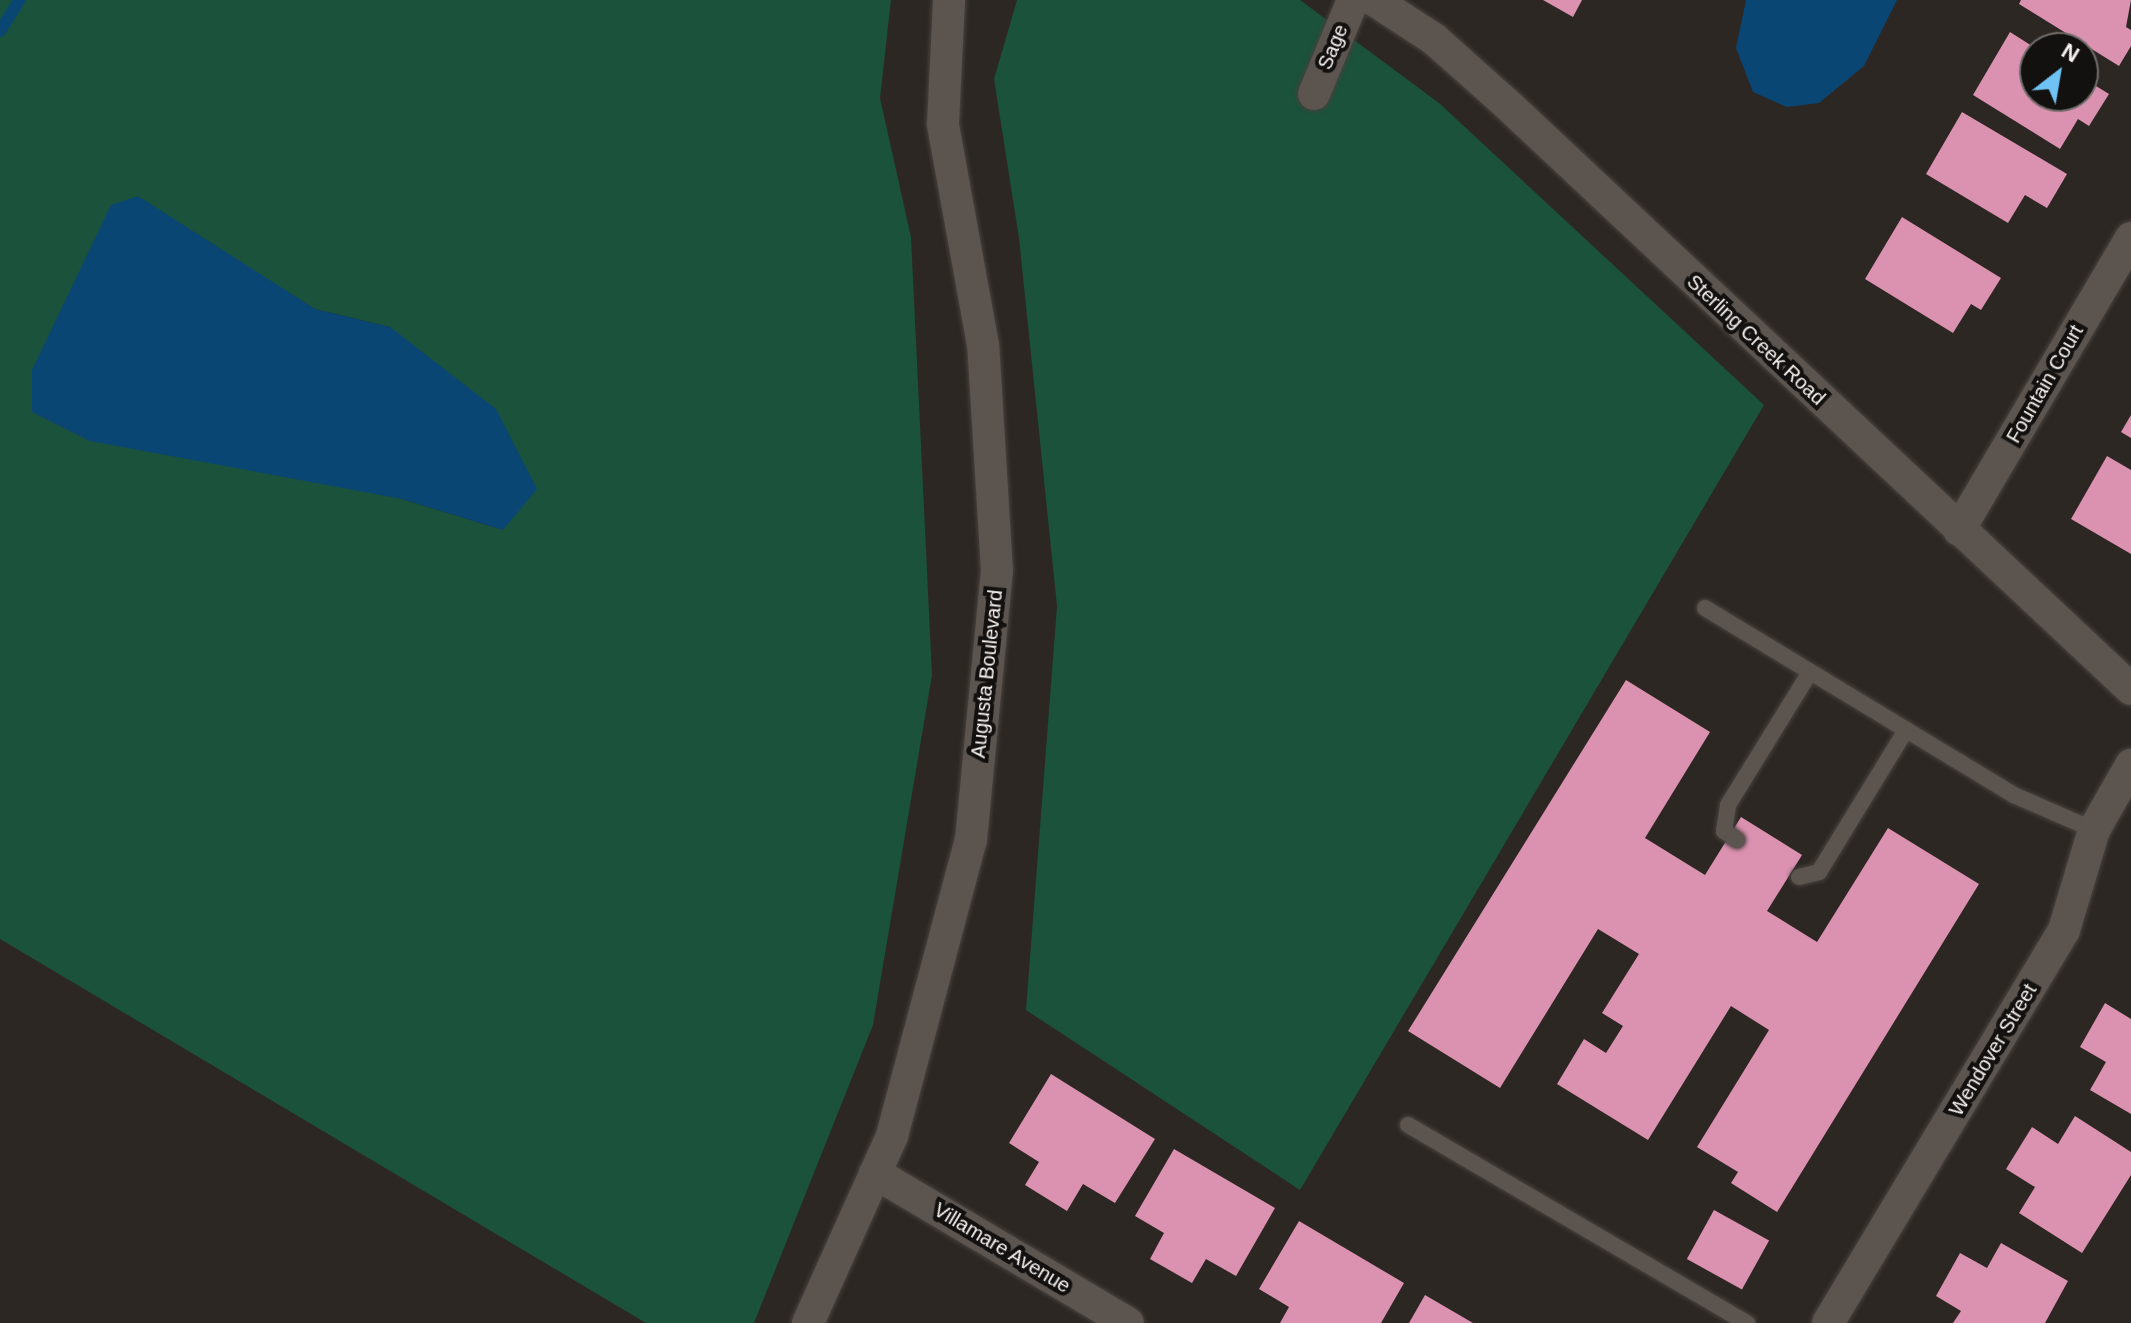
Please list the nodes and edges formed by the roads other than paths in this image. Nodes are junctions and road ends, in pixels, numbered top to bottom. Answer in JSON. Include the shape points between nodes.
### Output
{"nodes":[{"id":1,"x":949,"y":0,"type":"edge"},
{"id":2,"x":1353,"y":0,"type":"edge"},
{"id":3,"x":1374,"y":0,"type":"edge"},
{"id":4,"x":1314,"y":94,"type":"dead end"},
{"id":5,"x":2131,"y":238,"type":"edge"},
{"id":6,"x":1959,"y":530,"type":"junction"},
{"id":7,"x":1705,"y":608,"type":"dead end"},
{"id":8,"x":1810,"y":672,"type":"junction"},
{"id":9,"x":2131,"y":689,"type":"edge"},
{"id":10,"x":1906,"y":730,"type":"junction"},
{"id":11,"x":2131,"y":765,"type":"edge"},
{"id":12,"x":2094,"y":830,"type":"junction"},
{"id":13,"x":1737,"y":840,"type":"dead end"},
{"id":14,"x":1799,"y":877,"type":"dead end"},
{"id":15,"x":1408,"y":1125,"type":"dead end"},
{"id":16,"x":875,"y":1173,"type":"junction"},
{"id":17,"x":808,"y":1323,"type":"edge"},
{"id":18,"x":1128,"y":1323,"type":"edge"},
{"id":19,"x":1747,"y":1323,"type":"edge"},
{"id":20,"x":1828,"y":1323,"type":"edge"}],
"edges":[{"from":1,"to":16,"type":"street","name":"Augusta Boulevard","via":[[943,124],[983,345],[997,571],[971,840],[892,1136]]},
{"from":2,"to":4,"type":"street","name":"Sage"},
{"from":3,"to":6,"type":"street","name":"Sterling Creek Road","via":[[1434,39],[1508,105]]},
{"from":5,"to":6,"type":"street","name":"Fountain Court"},
{"from":6,"to":9,"type":"street","name":"Sterling Creek Road"},
{"from":7,"to":8,"type":"lane"},
{"from":8,"to":10,"type":"lane"},
{"from":8,"to":13,"type":"lane","via":[[1728,805],[1724,831]]},
{"from":10,"to":12,"type":"lane","via":[[2014,795]]},
{"from":10,"to":14,"type":"lane","via":[[1819,872]]},
{"from":11,"to":12,"type":"street","name":"Wendover Street"},
{"from":12,"to":20,"type":"street","name":"Wendover Street","via":[[2060,938]]},
{"from":15,"to":19,"type":"lane"},
{"from":16,"to":17,"type":"street","name":"Augusta Boulevard"},
{"from":16,"to":18,"type":"street","name":"Villamare Avenue"}]}
